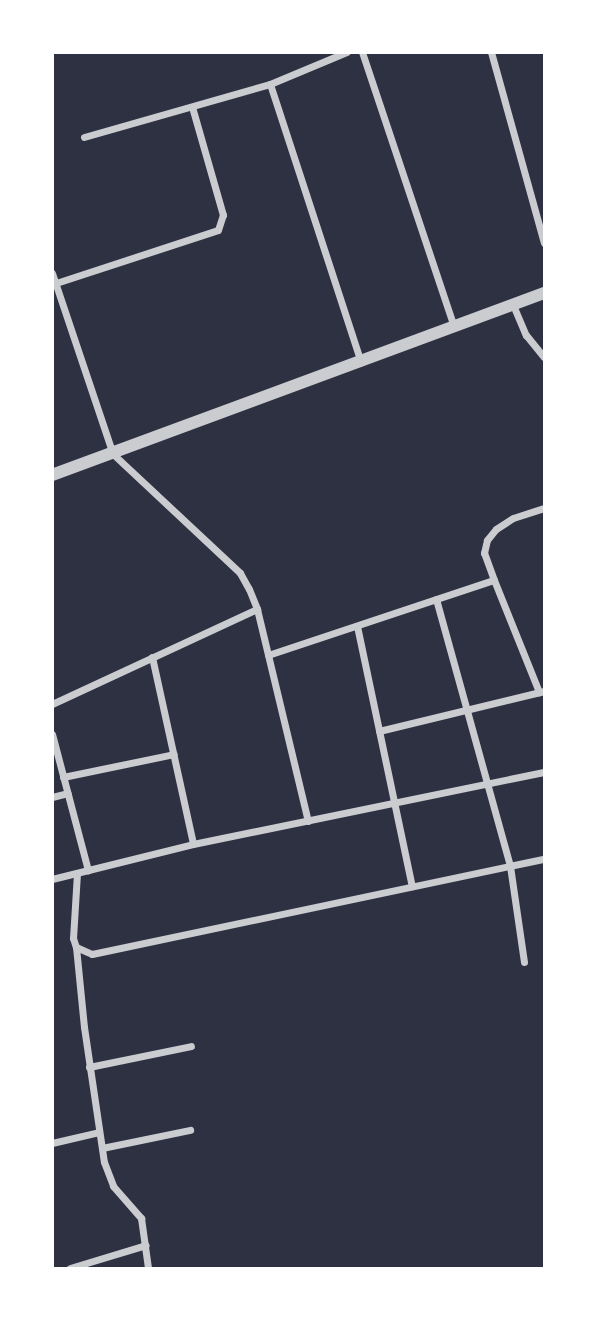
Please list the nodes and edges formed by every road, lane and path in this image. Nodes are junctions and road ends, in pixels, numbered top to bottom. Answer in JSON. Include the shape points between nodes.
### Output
{"nodes":[{"id":1,"x":347,"y":52,"type":"edge"},
{"id":2,"x":362,"y":52,"type":"edge"},
{"id":3,"x":491,"y":52,"type":"edge"},
{"id":4,"x":270,"y":84,"type":"junction"},
{"id":5,"x":192,"y":107,"type":"junction"},
{"id":6,"x":84,"y":137,"type":"dead end"},
{"id":7,"x":544,"y":243,"type":"edge"},
{"id":8,"x":52,"y":273,"type":"edge"},
{"id":9,"x":56,"y":283,"type":"junction"},
{"id":10,"x":544,"y":293,"type":"edge"},
{"id":11,"x":513,"y":305,"type":"junction"},
{"id":12,"x":454,"y":327,"type":"junction"},
{"id":13,"x":544,"y":357,"type":"edge"},
{"id":14,"x":361,"y":363,"type":"junction"},
{"id":15,"x":113,"y":454,"type":"junction"},
{"id":16,"x":52,"y":475,"type":"edge"},
{"id":17,"x":544,"y":508,"type":"edge"},
{"id":18,"x":494,"y":580,"type":"junction"},
{"id":19,"x":436,"y":599,"type":"junction"},
{"id":20,"x":257,"y":609,"type":"junction"},
{"id":21,"x":357,"y":626,"type":"junction"},
{"id":22,"x":268,"y":655,"type":"junction"},
{"id":23,"x":152,"y":656,"type":"junction"},
{"id":24,"x":542,"y":691,"type":"edge"},
{"id":25,"x":52,"y":704,"type":"edge"},
{"id":26,"x":467,"y":710,"type":"junction"},
{"id":27,"x":379,"y":731,"type":"junction"},
{"id":28,"x":52,"y":734,"type":"edge"},
{"id":29,"x":174,"y":754,"type":"junction"},
{"id":30,"x":544,"y":772,"type":"edge"},
{"id":31,"x":64,"y":777,"type":"junction"},
{"id":32,"x":487,"y":784,"type":"junction"},
{"id":33,"x":68,"y":793,"type":"junction"},
{"id":34,"x":52,"y":797,"type":"edge"},
{"id":35,"x":395,"y":803,"type":"junction"},
{"id":36,"x":308,"y":821,"type":"junction"},
{"id":37,"x":193,"y":844,"type":"junction"},
{"id":38,"x":544,"y":859,"type":"edge"},
{"id":39,"x":510,"y":866,"type":"junction"},
{"id":40,"x":88,"y":870,"type":"junction"},
{"id":41,"x":77,"y":873,"type":"junction"},
{"id":42,"x":52,"y":879,"type":"edge"},
{"id":43,"x":412,"y":886,"type":"junction"},
{"id":44,"x":76,"y":947,"type":"junction"},
{"id":45,"x":524,"y":962,"type":"dead end"},
{"id":46,"x":191,"y":1046,"type":"dead end"},
{"id":47,"x":89,"y":1067,"type":"junction"},
{"id":48,"x":190,"y":1130,"type":"dead end"},
{"id":49,"x":99,"y":1132,"type":"junction"},
{"id":50,"x":52,"y":1143,"type":"edge"},
{"id":51,"x":102,"y":1148,"type":"junction"},
{"id":52,"x":146,"y":1245,"type":"junction"},
{"id":53,"x":69,"y":1269,"type":"edge"},
{"id":54,"x":148,"y":1269,"type":"edge"}],
"edges":[{"from":1,"to":4,"type":"street"},
{"from":2,"to":12,"type":"street"},
{"from":3,"to":7,"type":"street"},
{"from":4,"to":5,"type":"street"},
{"from":4,"to":14,"type":"street"},
{"from":5,"to":6,"type":"street"},
{"from":5,"to":9,"type":"street","via":[[223,215],[218,230]]},
{"from":8,"to":9,"type":"street"},
{"from":9,"to":15,"type":"street"},
{"from":10,"to":11,"type":"street"},
{"from":11,"to":12,"type":"street"},
{"from":11,"to":13,"type":"street","via":[[526,335]]},
{"from":12,"to":14,"type":"street"},
{"from":14,"to":15,"type":"street"},
{"from":15,"to":16,"type":"street"},
{"from":15,"to":20,"type":"street","via":[[240,573]]},
{"from":17,"to":18,"type":"street","via":[[513,518],[487,540],[484,553]]},
{"from":18,"to":19,"type":"street"},
{"from":18,"to":24,"type":"street"},
{"from":19,"to":21,"type":"street"},
{"from":19,"to":26,"type":"street"},
{"from":20,"to":22,"type":"street"},
{"from":20,"to":23,"type":"street"},
{"from":21,"to":22,"type":"street"},
{"from":21,"to":27,"type":"street"},
{"from":22,"to":36,"type":"street"},
{"from":23,"to":25,"type":"street"},
{"from":23,"to":29,"type":"street"},
{"from":24,"to":26,"type":"street"},
{"from":26,"to":27,"type":"street"},
{"from":26,"to":32,"type":"street"},
{"from":27,"to":35,"type":"street"},
{"from":28,"to":31,"type":"street"},
{"from":29,"to":31,"type":"street"},
{"from":29,"to":37,"type":"street"},
{"from":30,"to":32,"type":"street"},
{"from":31,"to":33,"type":"street"},
{"from":32,"to":35,"type":"street"},
{"from":32,"to":39,"type":"street"},
{"from":33,"to":34,"type":"street"},
{"from":33,"to":40,"type":"street"},
{"from":35,"to":36,"type":"street"},
{"from":35,"to":43,"type":"street"},
{"from":36,"to":37,"type":"street"},
{"from":37,"to":40,"type":"street"},
{"from":38,"to":39,"type":"street"},
{"from":39,"to":43,"type":"street"},
{"from":39,"to":45,"type":"street"},
{"from":40,"to":41,"type":"street"},
{"from":41,"to":42,"type":"street"},
{"from":41,"to":44,"type":"street"},
{"from":43,"to":44,"type":"street","via":[[92,954]]},
{"from":44,"to":47,"type":"street"},
{"from":46,"to":47,"type":"street"},
{"from":47,"to":49,"type":"street"},
{"from":48,"to":51,"type":"street"},
{"from":49,"to":50,"type":"street"},
{"from":49,"to":51,"type":"street"},
{"from":51,"to":52,"type":"street","via":[[113,1186],[141,1218]]},
{"from":52,"to":53,"type":"street"},
{"from":52,"to":54,"type":"street"}]}
